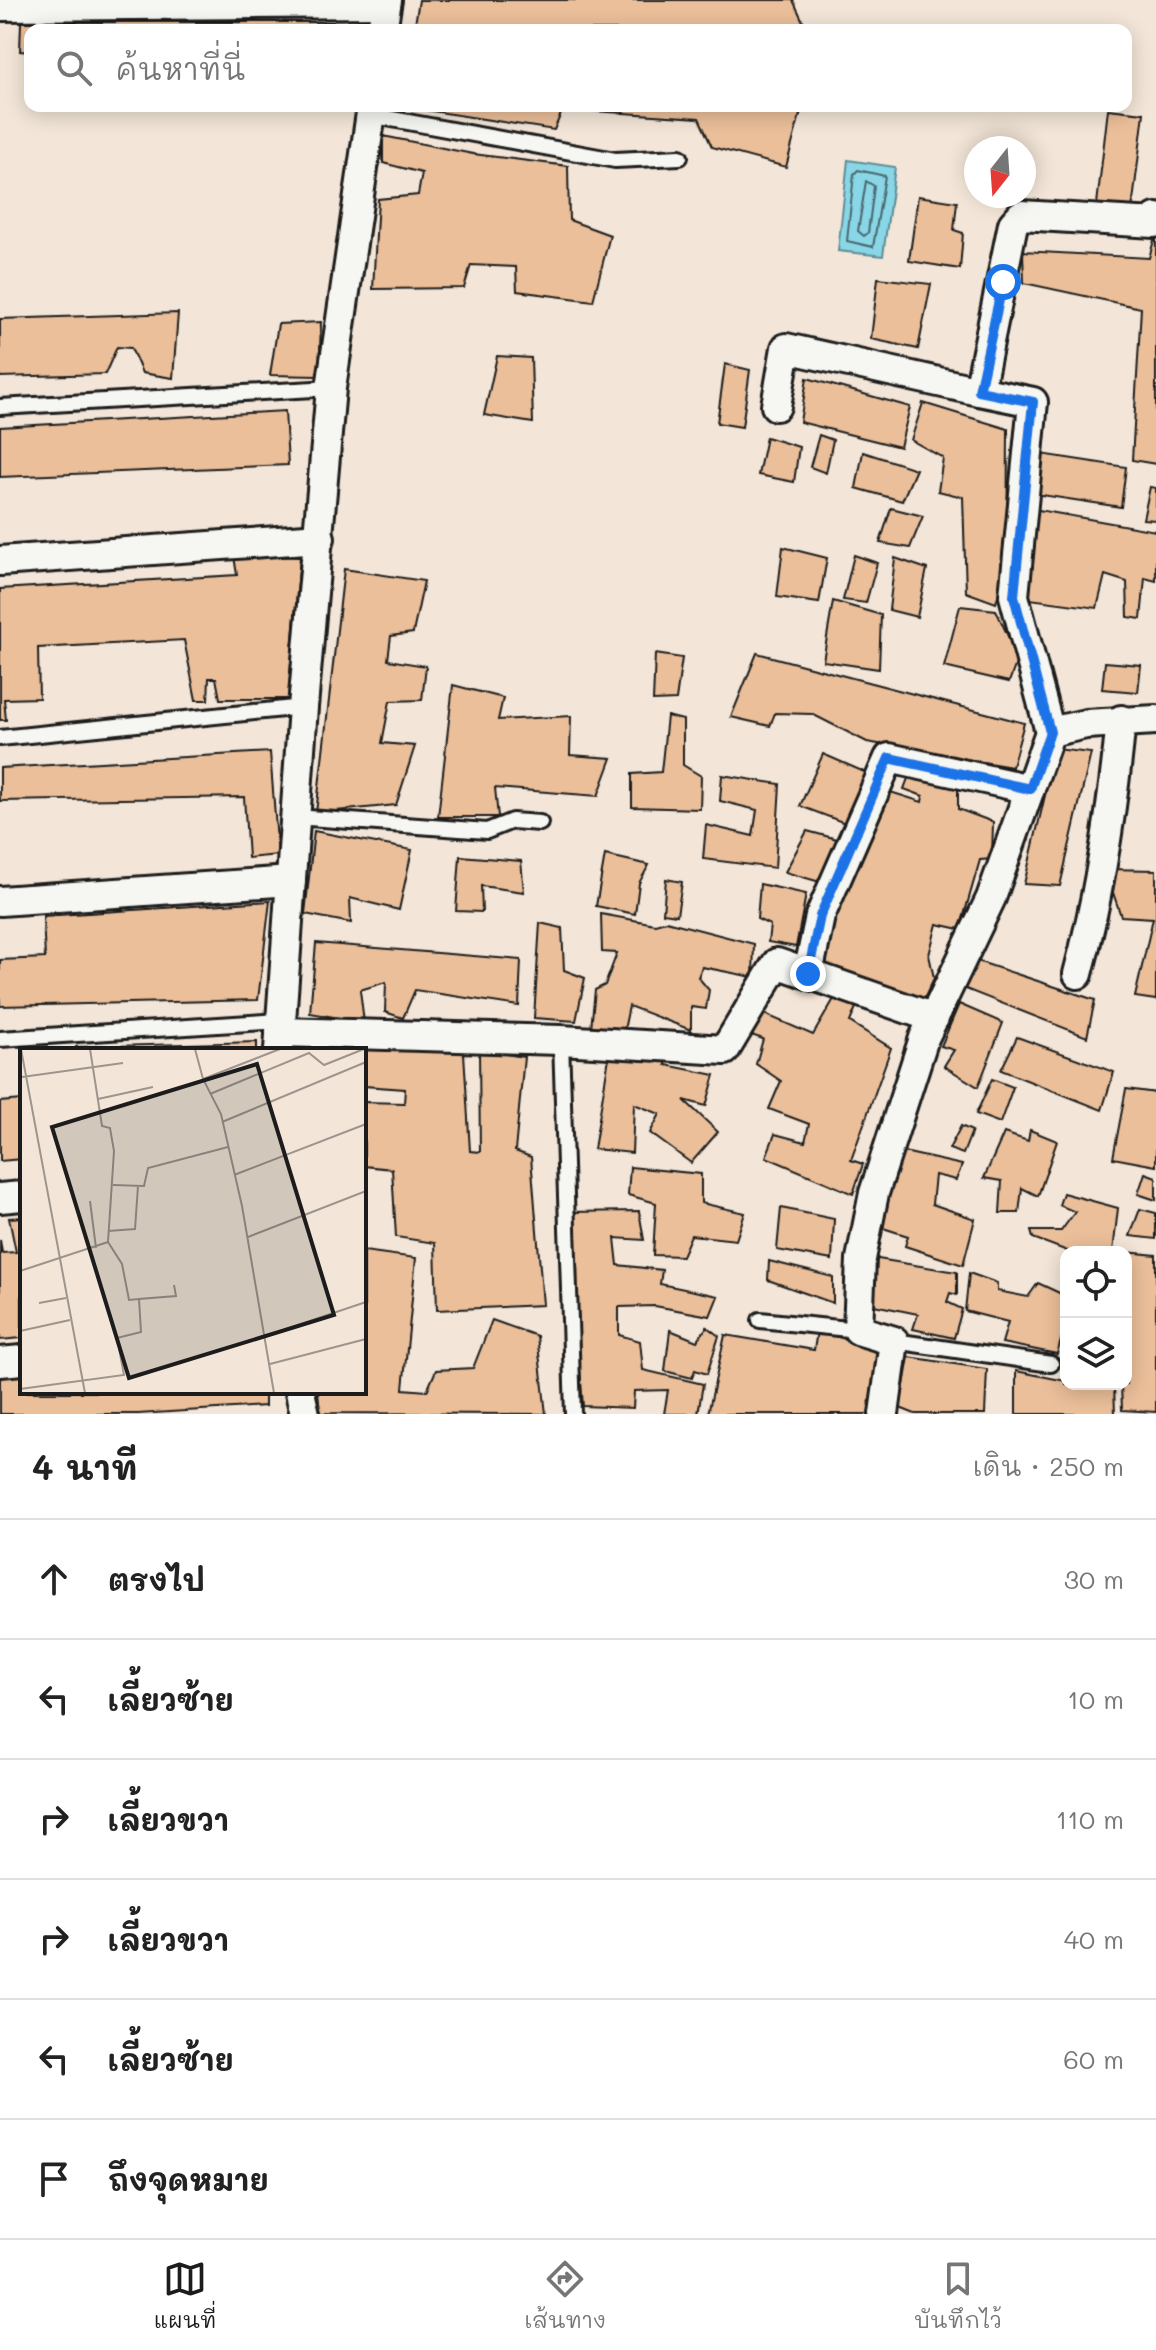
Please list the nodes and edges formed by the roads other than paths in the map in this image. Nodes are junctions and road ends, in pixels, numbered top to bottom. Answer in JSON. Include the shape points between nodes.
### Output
{"nodes":[{"id":1,"x":0,"y":6,"type":"edge"},
{"id":2,"x":385,"y":11,"type":"edge"},
{"id":3,"x":371,"y":112,"type":"edge"},
{"id":4,"x":376,"y":112,"type":"edge"},
{"id":5,"x":680,"y":157,"type":"dead end"},
{"id":6,"x":1156,"y":218,"type":"edge"},
{"id":7,"x":331,"y":388,"type":"junction"},
{"id":8,"x":979,"y":391,"type":"junction"},
{"id":9,"x":776,"y":406,"type":"dead end"},
{"id":10,"x":0,"y":407,"type":"edge"},
{"id":11,"x":320,"y":538,"type":"junction"},
{"id":12,"x":0,"y":561,"type":"edge"},
{"id":13,"x":303,"y":707,"type":"junction"},
{"id":14,"x":1121,"y":720,"type":"junction"},
{"id":15,"x":1156,"y":720,"type":"edge"},
{"id":16,"x":1050,"y":732,"type":"junction"},
{"id":17,"x":0,"y":738,"type":"edge"},
{"id":18,"x":1030,"y":789,"type":"junction"},
{"id":19,"x":295,"y":817,"type":"junction"},
{"id":20,"x":540,"y":823,"type":"dead end"},
{"id":21,"x":291,"y":881,"type":"junction"},
{"id":22,"x":0,"y":901,"type":"edge"},
{"id":23,"x":808,"y":974,"type":"junction"},
{"id":24,"x":1078,"y":974,"type":"dead end"},
{"id":25,"x":934,"y":1018,"type":"junction"},
{"id":26,"x":280,"y":1034,"type":"edge"},
{"id":27,"x":0,"y":1039,"type":"edge"},
{"id":28,"x":561,"y":1040,"type":"junction"},
{"id":29,"x":20,"y":1196,"type":"edge"},
{"id":30,"x":0,"y":1198,"type":"edge"},
{"id":31,"x":760,"y":1320,"type":"dead end"},
{"id":32,"x":858,"y":1330,"type":"junction"},
{"id":33,"x":894,"y":1341,"type":"junction"},
{"id":34,"x":20,"y":1360,"type":"edge"},
{"id":35,"x":0,"y":1362,"type":"edge"},
{"id":36,"x":1051,"y":1364,"type":"dead end"},
{"id":37,"x":300,"y":1394,"type":"edge"},
{"id":38,"x":305,"y":1414,"type":"edge"},
{"id":39,"x":573,"y":1414,"type":"edge"},
{"id":40,"x":884,"y":1414,"type":"edge"}],
"edges":[{"from":1,"to":2,"type":"street"},
{"from":3,"to":7,"type":"street"},
{"from":4,"to":5,"type":"lane","via":[[615,160]]},
{"from":6,"to":8,"type":"street","via":[[1155,223],[1021,215],[1013,224]]},
{"from":7,"to":10,"type":"lane"},
{"from":7,"to":11,"type":"street"},
{"from":8,"to":9,"type":"street","via":[[786,348]]},
{"from":8,"to":16,"type":"street","via":[[1033,402],[1014,596]]},
{"from":11,"to":12,"type":"street"},
{"from":11,"to":13,"type":"street"},
{"from":13,"to":17,"type":"lane"},
{"from":13,"to":19,"type":"street"},
{"from":14,"to":15,"type":"street"},
{"from":14,"to":16,"type":"street"},
{"from":14,"to":24,"type":"street","via":[[1109,823]]},
{"from":16,"to":18,"type":"street"},
{"from":18,"to":23,"type":"street","via":[[889,758],[820,916]]},
{"from":18,"to":25,"type":"street","via":[[991,898]]},
{"from":19,"to":20,"type":"lane","via":[[487,831],[512,821]]},
{"from":19,"to":21,"type":"street"},
{"from":21,"to":22,"type":"street"},
{"from":21,"to":26,"type":"street"},
{"from":23,"to":25,"type":"street"},
{"from":23,"to":28,"type":"street","via":[[777,963],[725,1050]]},
{"from":25,"to":32,"type":"street","via":[[874,1193],[861,1259]]},
{"from":26,"to":27,"type":"lane"},
{"from":26,"to":28,"type":"street"},
{"from":28,"to":39,"type":"lane"},
{"from":29,"to":30,"type":"street"},
{"from":31,"to":32,"type":"lane"},
{"from":32,"to":33,"type":"street"},
{"from":33,"to":36,"type":"lane"},
{"from":33,"to":40,"type":"street"},
{"from":34,"to":35,"type":"street"},
{"from":37,"to":38,"type":"street"}]}
